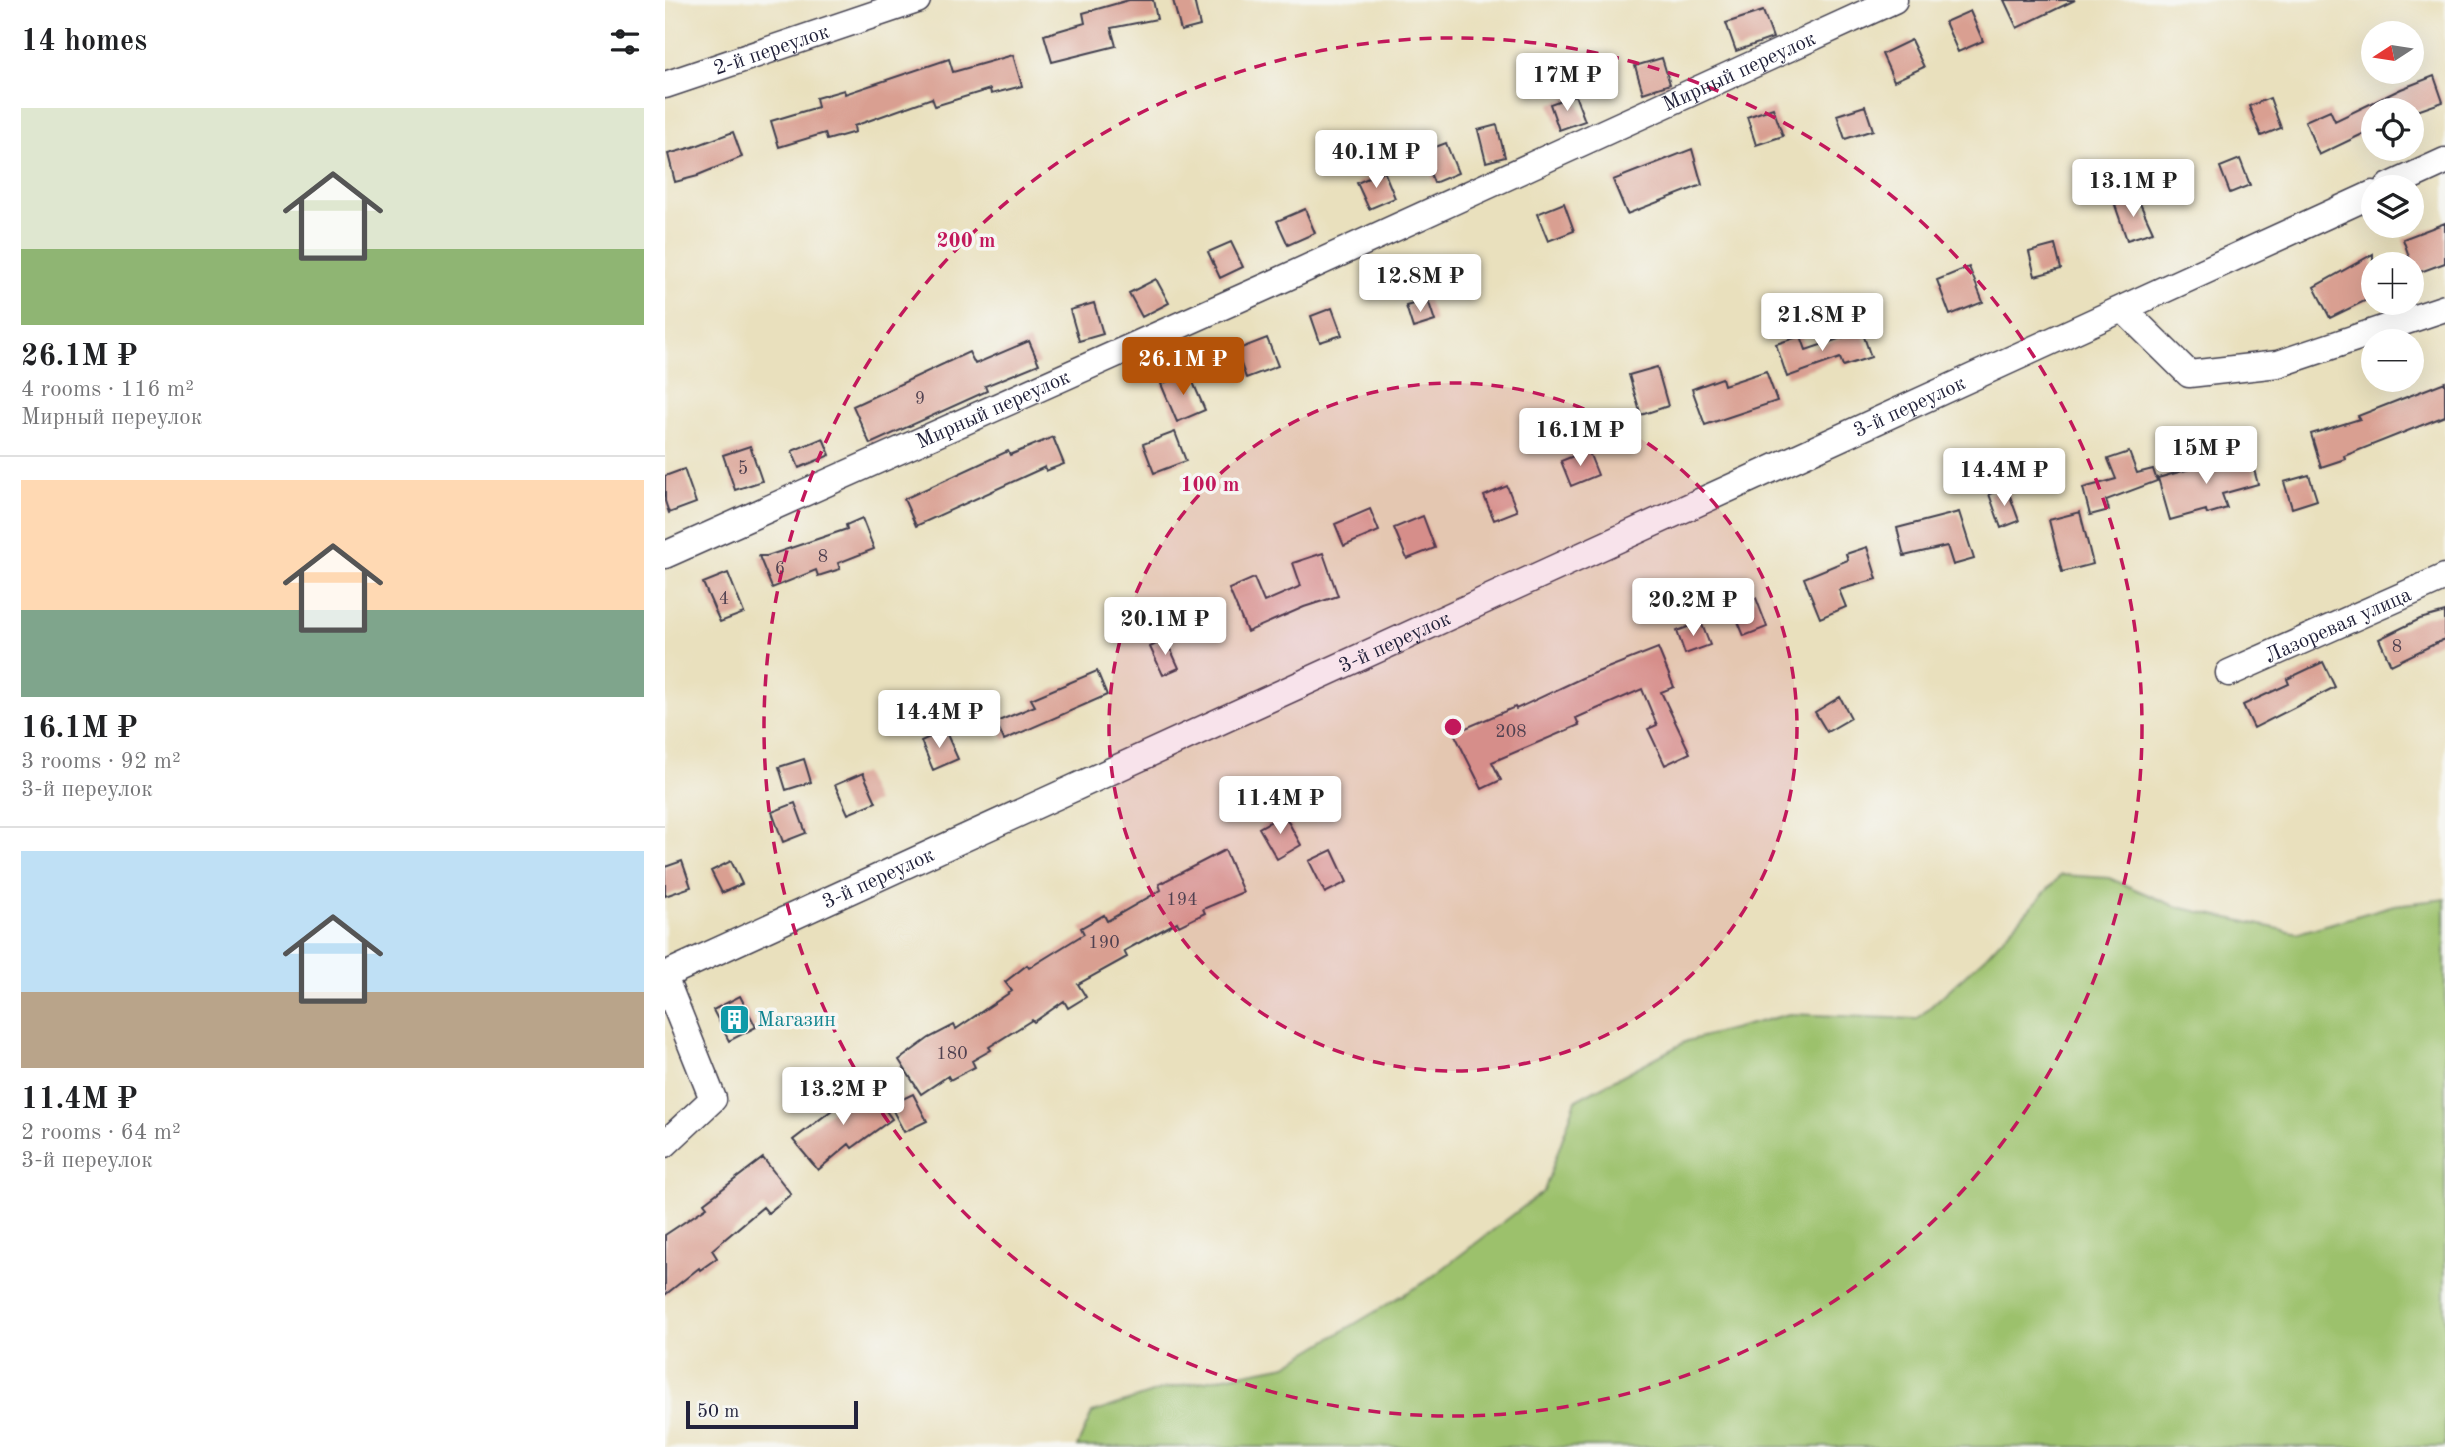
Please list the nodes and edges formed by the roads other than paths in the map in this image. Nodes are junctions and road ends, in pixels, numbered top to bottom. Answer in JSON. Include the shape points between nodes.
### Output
{"nodes":[{"id":1,"x":916,"y":0,"type":"edge"},
{"id":2,"x":1895,"y":0,"type":"edge"},
{"id":3,"x":665,"y":85,"type":"edge"},
{"id":4,"x":2445,"y":161,"type":"edge"},
{"id":5,"x":2414,"y":175,"type":"edge"},
{"id":6,"x":2361,"y":200,"type":"edge"},
{"id":7,"x":2445,"y":308,"type":"edge"},
{"id":8,"x":2123,"y":309,"type":"junction"},
{"id":9,"x":665,"y":555,"type":"edge"},
{"id":10,"x":2445,"y":577,"type":"edge"},
{"id":11,"x":2229,"y":673,"type":"dead end"},
{"id":12,"x":665,"y":977,"type":"edge"},
{"id":13,"x":665,"y":1144,"type":"edge"}],
"edges":[{"from":1,"to":3,"type":"street","name":"2-й переулок"},
{"from":2,"to":9,"type":"street","name":"Мирный переулок"},
{"from":4,"to":5,"type":"street"},
{"from":6,"to":8,"type":"street","name":"3-й переулок"},
{"from":7,"to":8,"type":"street","via":[[2278,364],[2189,374]]},
{"from":8,"to":12,"type":"street","name":"3-й переулок"},
{"from":10,"to":11,"type":"street","name":"Лазоревая улица"},
{"from":12,"to":13,"type":"street","via":[[713,1099]]}]}
